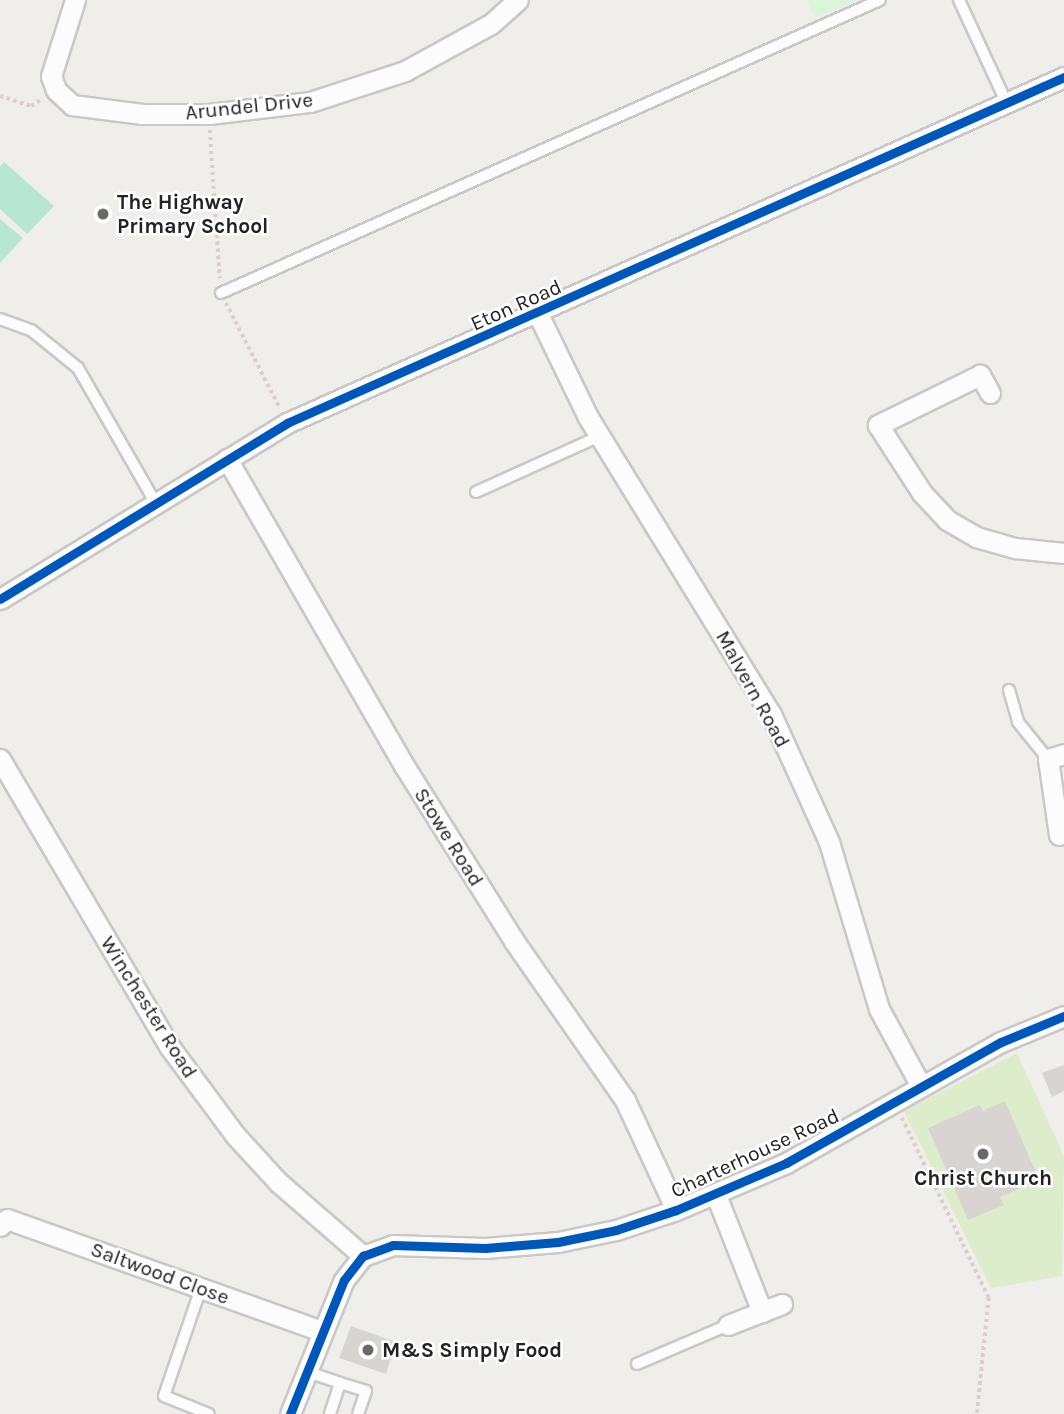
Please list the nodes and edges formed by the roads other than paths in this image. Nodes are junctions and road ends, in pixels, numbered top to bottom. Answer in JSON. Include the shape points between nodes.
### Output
{"nodes":[{"id":1,"x":75,"y":0,"type":"edge"},
{"id":2,"x":518,"y":0,"type":"edge"},
{"id":3,"x":880,"y":0,"type":"edge"},
{"id":4,"x":959,"y":0,"type":"edge"},
{"id":5,"x":1064,"y":77,"type":"edge"},
{"id":6,"x":1007,"y":104,"type":"junction"},
{"id":7,"x":221,"y":293,"type":"dead end"},
{"id":8,"x":538,"y":314,"type":"junction"},
{"id":9,"x":0,"y":318,"type":"edge"},
{"id":10,"x":990,"y":393,"type":"dead end"},
{"id":11,"x":600,"y":436,"type":"junction"},
{"id":12,"x":227,"y":459,"type":"junction"},
{"id":13,"x":476,"y":492,"type":"dead end"},
{"id":14,"x":156,"y":502,"type":"junction"},
{"id":15,"x":1064,"y":553,"type":"edge"},
{"id":16,"x":0,"y":599,"type":"edge"},
{"id":17,"x":1009,"y":690,"type":"dead end"},
{"id":18,"x":1056,"y":756,"type":"edge"},
{"id":19,"x":0,"y":759,"type":"edge"},
{"id":20,"x":1059,"y":835,"type":"dead end"},
{"id":21,"x":1064,"y":1016,"type":"edge"},
{"id":22,"x":921,"y":1086,"type":"junction"},
{"id":23,"x":716,"y":1195,"type":"junction"},
{"id":24,"x":676,"y":1210,"type":"junction"},
{"id":25,"x":0,"y":1226,"type":"edge"},
{"id":26,"x":363,"y":1256,"type":"junction"},
{"id":27,"x":201,"y":1288,"type":"junction"},
{"id":28,"x":782,"y":1304,"type":"dead end"},
{"id":29,"x":762,"y":1312,"type":"junction"},
{"id":30,"x":728,"y":1325,"type":"joint"},
{"id":31,"x":321,"y":1331,"type":"junction"},
{"id":32,"x":637,"y":1364,"type":"dead end"},
{"id":33,"x":308,"y":1372,"type":"junction"},
{"id":34,"x":340,"y":1382,"type":"junction"},
{"id":35,"x":209,"y":1414,"type":"edge"},
{"id":36,"x":290,"y":1414,"type":"edge"},
{"id":37,"x":330,"y":1414,"type":"edge"},
{"id":38,"x":358,"y":1414,"type":"edge"}],
"edges":[{"from":1,"to":2,"type":"street","name":"Arundel Drive","via":[[51,76],[56,90],[72,105],[142,114],[209,114],[310,102],[405,71],[491,24]]},
{"from":3,"to":7,"type":"lane"},
{"from":4,"to":6,"type":"lane"},
{"from":5,"to":6,"type":"street","name":"Eton Road"},
{"from":6,"to":8,"type":"street","name":"Eton Road"},
{"from":8,"to":11,"type":"street","name":"Malvern Road"},
{"from":8,"to":12,"type":"street","name":"Eton Road","via":[[287,423]]},
{"from":9,"to":14,"type":"lane","via":[[31,330],[78,368]]},
{"from":10,"to":15,"type":"street","via":[[979,375],[878,425],[922,493],[947,520],[976,537],[1015,548]]},
{"from":11,"to":13,"type":"lane"},
{"from":11,"to":22,"type":"street","name":"Malvern Road","via":[[771,714],[828,842],[879,1009]]},
{"from":12,"to":14,"type":"street","name":"Eton Road"},
{"from":12,"to":24,"type":"street","name":"Stowe Road","via":[[405,766],[514,940],[625,1100]]},
{"from":14,"to":16,"type":"street","name":"Eton Road"},
{"from":17,"to":18,"type":"lane","via":[[1018,722]]},
{"from":18,"to":20,"type":"street","via":[[1052,782]]},
{"from":19,"to":26,"type":"street","name":"Winchester Road","via":[[169,1046],[235,1135],[278,1182]]},
{"from":21,"to":22,"type":"street","name":"Charterhouse Road","via":[[1001,1042]]},
{"from":22,"to":23,"type":"street","name":"Charterhouse Road","via":[[786,1163]]},
{"from":23,"to":24,"type":"street","name":"Charterhouse Road"},
{"from":23,"to":29,"type":"street"},
{"from":24,"to":26,"type":"street","name":"Charterhouse Road","via":[[616,1230],[558,1242],[485,1248],[393,1245]]},
{"from":25,"to":27,"type":"street","name":"Saltwood Close","via":[[7,1219]]},
{"from":26,"to":31,"type":"street","via":[[344,1280]]},
{"from":27,"to":31,"type":"street","name":"Saltwood Close"},
{"from":27,"to":35,"type":"lane","via":[[164,1396]]},
{"from":28,"to":29,"type":"street"},
{"from":29,"to":30,"type":"street"},
{"from":30,"to":32,"type":"lane"},
{"from":31,"to":33,"type":"street"},
{"from":33,"to":34,"type":"lane"},
{"from":33,"to":36,"type":"street"},
{"from":34,"to":37,"type":"lane"},
{"from":34,"to":38,"type":"lane","via":[[366,1391]]}]}
